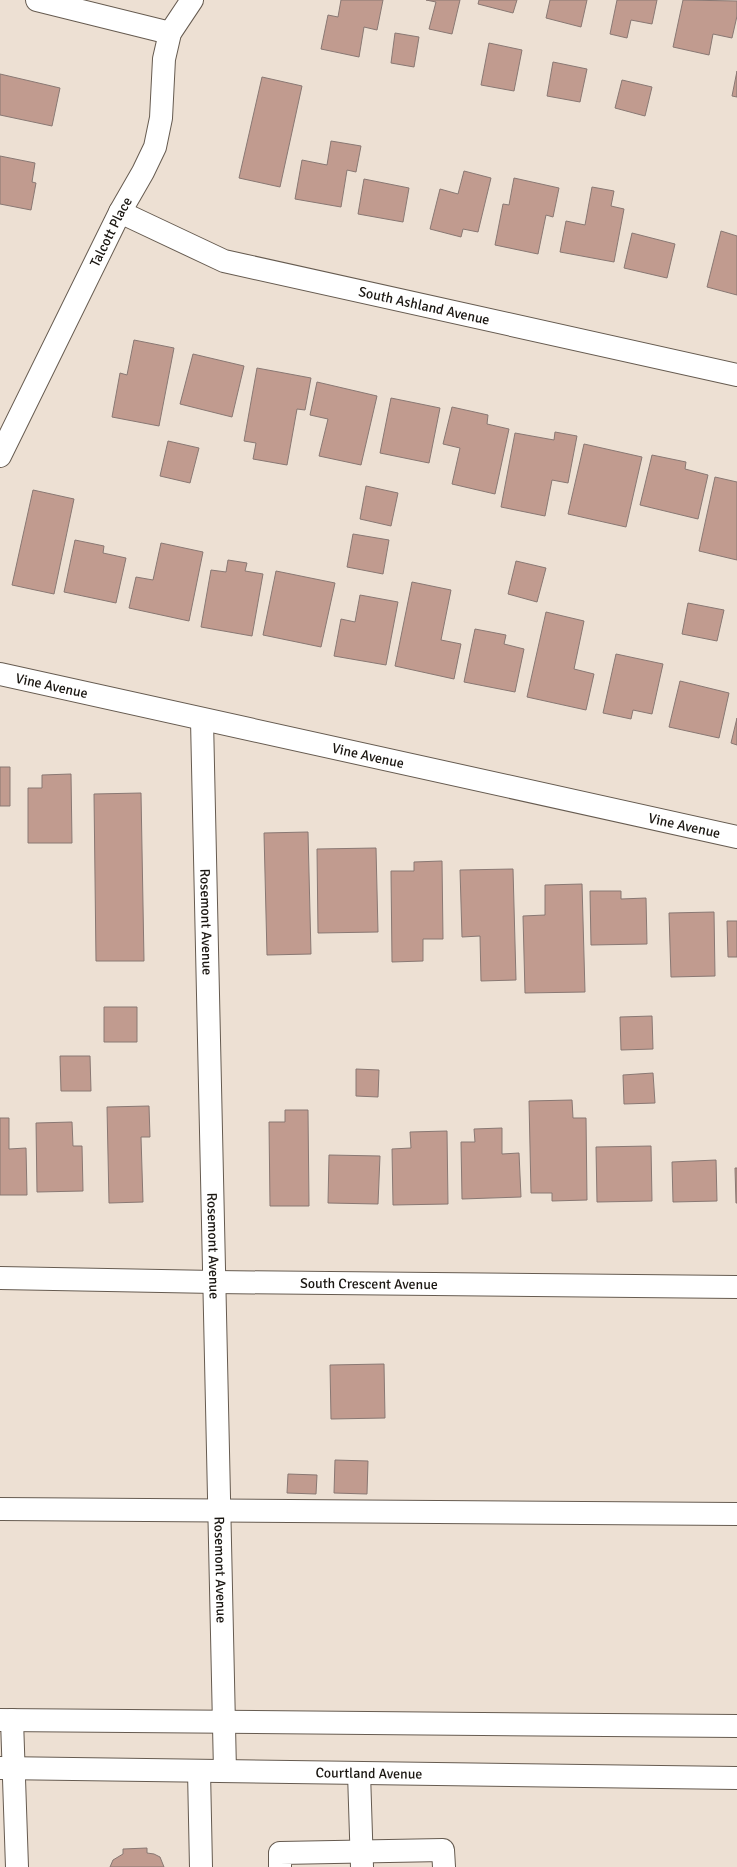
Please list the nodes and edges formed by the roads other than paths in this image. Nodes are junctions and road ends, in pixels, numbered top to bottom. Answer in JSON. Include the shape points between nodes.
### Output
{"nodes":[{"id":1,"x":37,"y":0,"type":"edge"},
{"id":2,"x":192,"y":0,"type":"edge"},
{"id":3,"x":170,"y":33,"type":"junction"},
{"id":4,"x":120,"y":212,"type":"junction"},
{"id":5,"x":737,"y":376,"type":"edge"},
{"id":6,"x":0,"y":456,"type":"edge"},
{"id":7,"x":0,"y":674,"type":"edge"},
{"id":8,"x":202,"y":720,"type":"junction"},
{"id":9,"x":737,"y":837,"type":"edge"},
{"id":10,"x":0,"y":1278,"type":"edge"},
{"id":11,"x":215,"y":1282,"type":"junction"},
{"id":12,"x":737,"y":1287,"type":"edge"},
{"id":13,"x":0,"y":1509,"type":"edge"},
{"id":14,"x":220,"y":1511,"type":"junction"},
{"id":15,"x":737,"y":1514,"type":"edge"},
{"id":16,"x":6,"y":1720,"type":"edge"},
{"id":17,"x":224,"y":1722,"type":"junction"},
{"id":18,"x":737,"y":1726,"type":"edge"},
{"id":19,"x":7,"y":1768,"type":"edge"},
{"id":20,"x":199,"y":1771,"type":"junction"},
{"id":21,"x":225,"y":1771,"type":"junction"},
{"id":22,"x":358,"y":1773,"type":"junction"},
{"id":23,"x":737,"y":1778,"type":"edge"},
{"id":24,"x":361,"y":1859,"type":"edge"},
{"id":25,"x":17,"y":1867,"type":"edge"},
{"id":26,"x":201,"y":1867,"type":"edge"},
{"id":27,"x":280,"y":1867,"type":"edge"},
{"id":28,"x":444,"y":1867,"type":"edge"}],
"edges":[{"from":1,"to":3,"type":"street"},
{"from":2,"to":3,"type":"street","name":"Talcott Place"},
{"from":3,"to":4,"type":"street","name":"Talcott Place","via":[[164,59],[160,118],[155,147]]},
{"from":4,"to":5,"type":"street","name":"South Ashland Avenue","via":[[224,261]]},
{"from":4,"to":6,"type":"street","name":"Talcott Place"},
{"from":7,"to":8,"type":"street","name":"Vine Avenue"},
{"from":8,"to":9,"type":"street","name":"Vine Avenue"},
{"from":8,"to":11,"type":"street","name":"Rosemont Avenue"},
{"from":10,"to":11,"type":"street","name":"South Crescent Avenue"},
{"from":11,"to":12,"type":"street","name":"South Crescent Avenue"},
{"from":11,"to":14,"type":"street","name":"Rosemont Avenue"},
{"from":13,"to":14,"type":"street"},
{"from":14,"to":15,"type":"street"},
{"from":14,"to":17,"type":"street","name":"Rosemont Avenue"},
{"from":16,"to":17,"type":"street"},
{"from":16,"to":19,"type":"street"},
{"from":17,"to":18,"type":"street"},
{"from":17,"to":21,"type":"street","name":"Rosemont Avenue"},
{"from":19,"to":20,"type":"street","name":"Courtland Avenue"},
{"from":19,"to":25,"type":"street"},
{"from":20,"to":21,"type":"street","name":"Courtland Avenue"},
{"from":20,"to":26,"type":"street"},
{"from":21,"to":22,"type":"street","name":"Courtland Avenue"},
{"from":22,"to":23,"type":"street","name":"Courtland Avenue"},
{"from":22,"to":24,"type":"street"},
{"from":24,"to":27,"type":"street","via":[[280,1853]]},
{"from":24,"to":28,"type":"street","via":[[443,1850]]}]}
